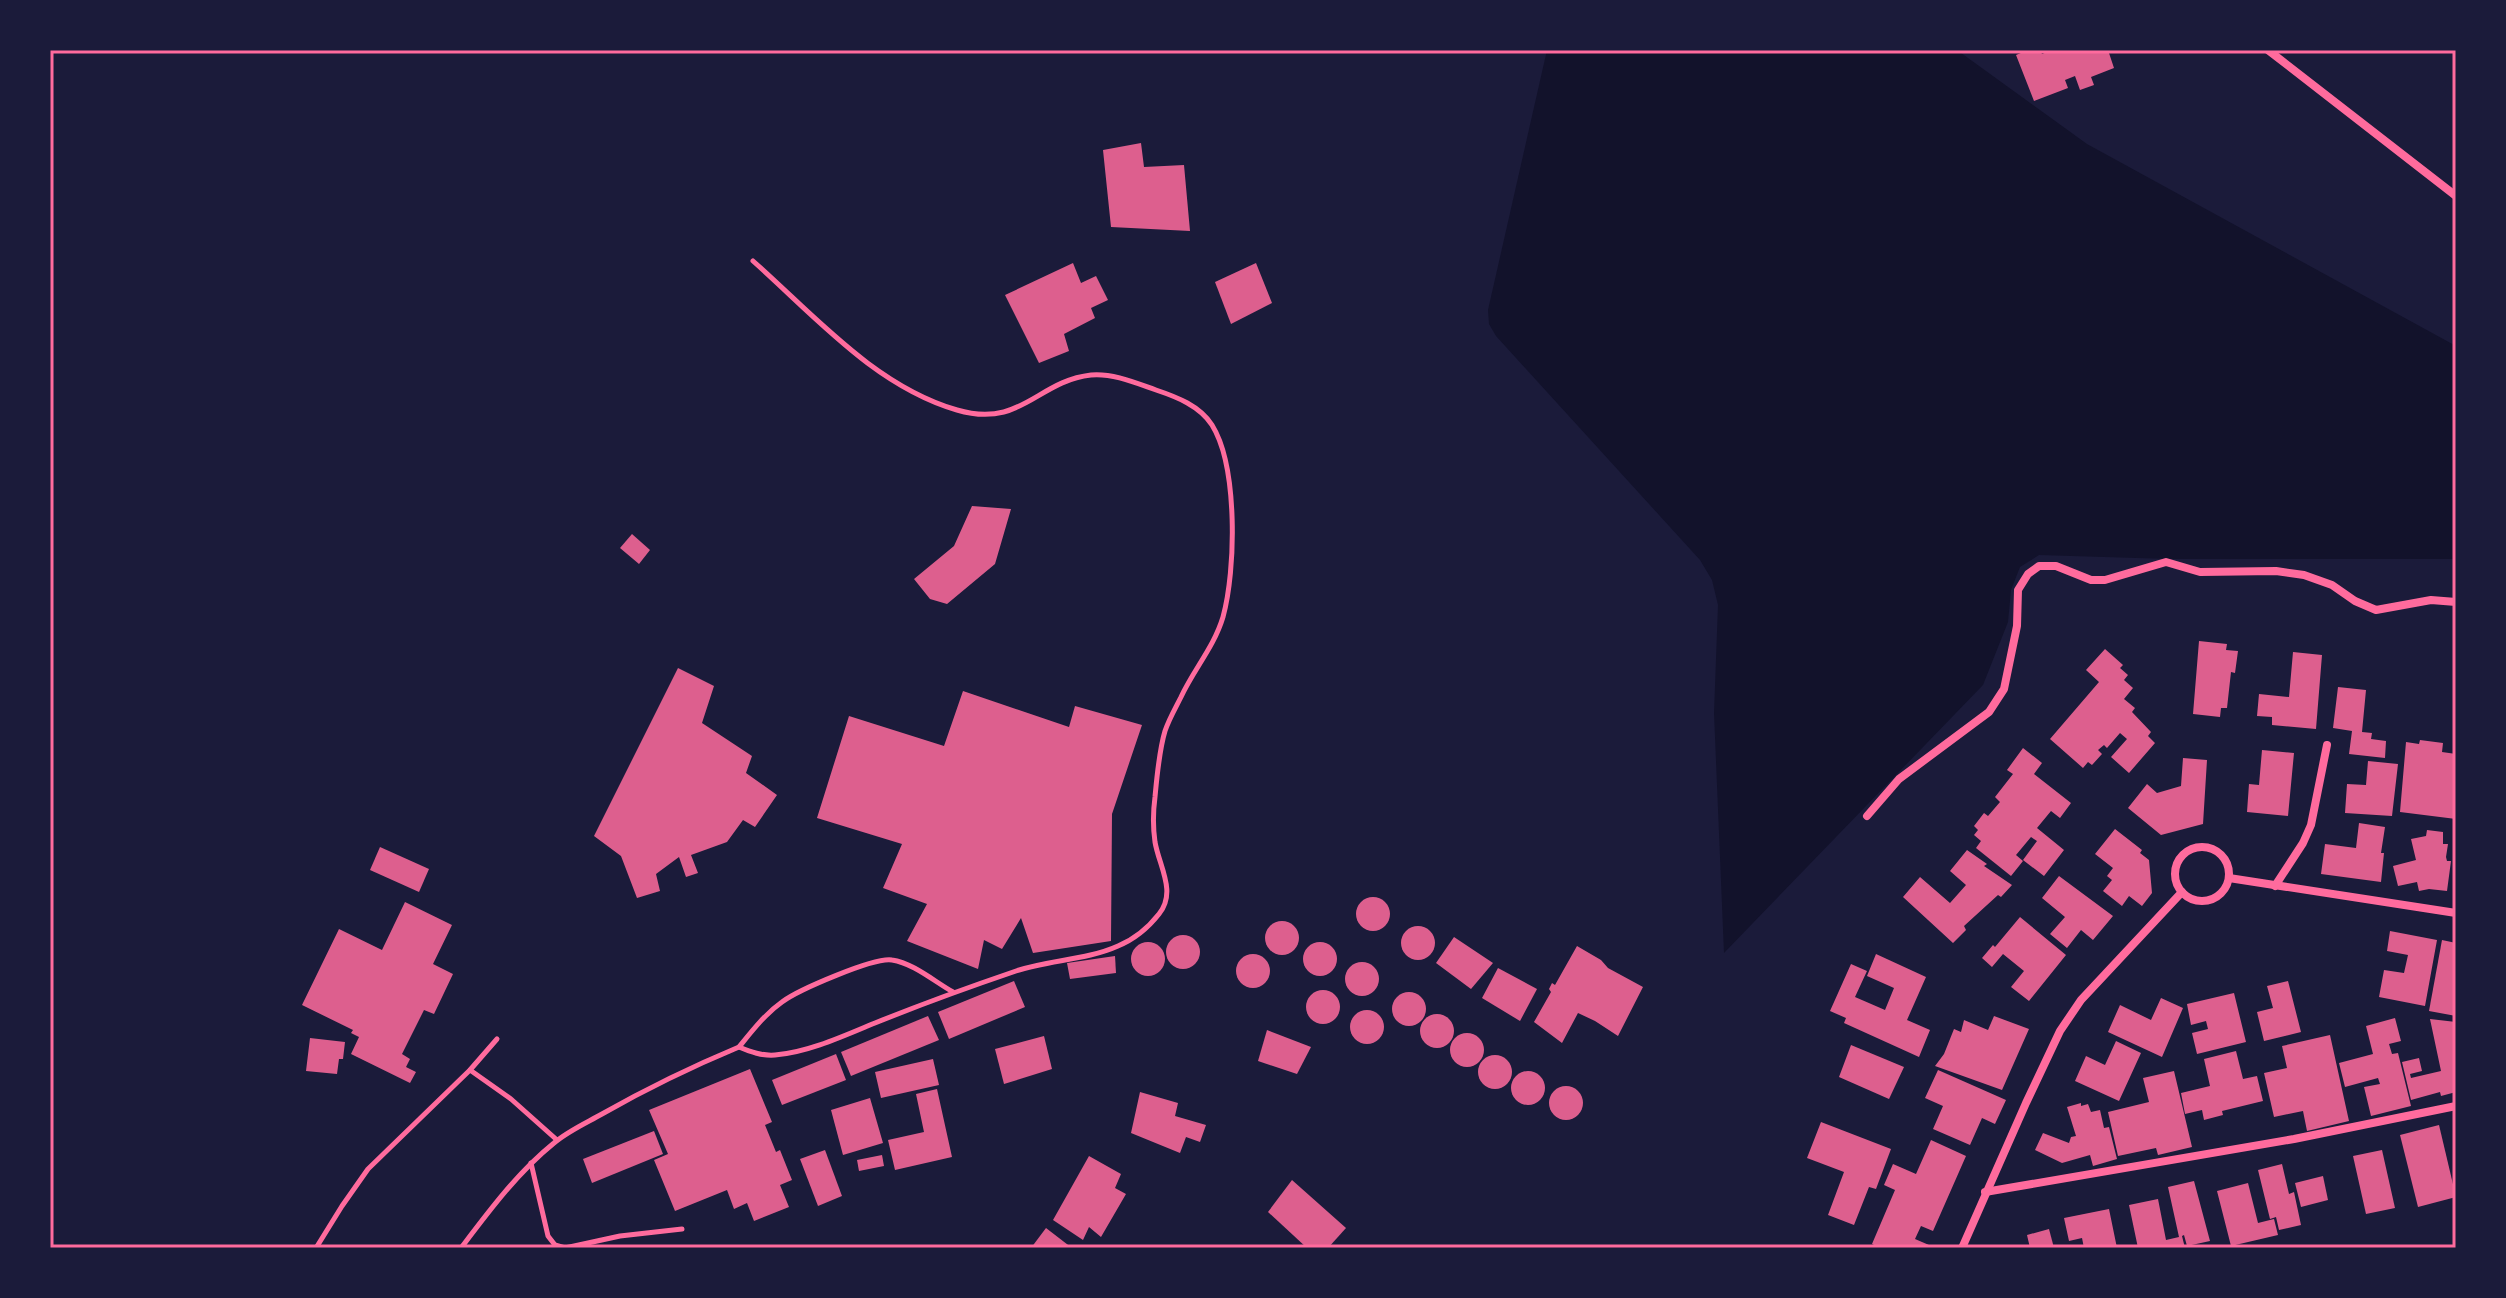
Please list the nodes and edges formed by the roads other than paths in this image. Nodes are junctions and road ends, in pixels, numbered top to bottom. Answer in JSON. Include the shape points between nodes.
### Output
{"nodes":[{"id":1,"x":2268,"y":50,"type":"edge"},
{"id":2,"x":2456,"y":196,"type":"edge"},
{"id":3,"x":753,"y":261,"type":"dead end"},
{"id":4,"x":2456,"y":602,"type":"edge"},
{"id":5,"x":2327,"y":745,"type":"dead end"},
{"id":6,"x":1867,"y":816,"type":"dead end"},
{"id":7,"x":2229,"y":878,"type":"junction"},
{"id":8,"x":2275,"y":886,"type":"junction"},
{"id":9,"x":2182,"y":892,"type":"junction"},
{"id":10,"x":2456,"y":913,"type":"edge"},
{"id":11,"x":954,"y":993,"type":"junction"},
{"id":12,"x":497,"y":1039,"type":"dead end"},
{"id":13,"x":739,"y":1047,"type":"junction"},
{"id":14,"x":470,"y":1070,"type":"junction"},
{"id":15,"x":2456,"y":1106,"type":"edge"},
{"id":16,"x":557,"y":1140,"type":"junction"},
{"id":17,"x":531,"y":1163,"type":"junction"},
{"id":18,"x":1985,"y":1192,"type":"junction"},
{"id":19,"x":682,"y":1229,"type":"dead end"},
{"id":20,"x":316,"y":1248,"type":"edge"},
{"id":21,"x":461,"y":1248,"type":"edge"},
{"id":22,"x":1962,"y":1248,"type":"edge"}],
"edges":[{"from":1,"to":2,"type":"street"},
{"from":3,"to":11,"type":"lane","via":[[876,370],[943,405],[991,416],[1059,385],[1102,375],[1195,406],[1223,448],[1231,483],[1229,574],[1223,617],[1165,732],[1154,800],[1155,841],[1168,893],[1161,912],[1134,938],[1114,948],[1022,969]]},
{"from":4,"to":6,"type":"street","via":[[2431,600],[2376,610],[2332,585],[2276,571],[2200,572],[2166,562],[2091,580],[2056,566],[2039,566],[2018,590],[2017,626],[2004,689],[1989,712],[1899,779]]},
{"from":5,"to":8,"type":"street","via":[[2311,825]]},
{"from":7,"to":8,"type":"street"},
{"from":7,"to":9,"type":"street","via":[[2221,894],[2206,901]]},
{"from":7,"to":9,"type":"street","via":[[2220,853],[2194,848],[2176,866]]},
{"from":8,"to":10,"type":"street"},
{"from":9,"to":18,"type":"street","via":[[2081,1000],[2060,1031]]},
{"from":11,"to":13,"type":"lane","via":[[794,1051],[759,1055]]},
{"from":11,"to":13,"type":"lane","via":[[893,960],[869,963],[782,1002]]},
{"from":12,"to":14,"type":"lane"},
{"from":13,"to":16,"type":"lane","via":[[644,1090]]},
{"from":14,"to":16,"type":"lane"},
{"from":14,"to":20,"type":"lane","via":[[368,1169]]},
{"from":15,"to":18,"type":"street"},
{"from":16,"to":17,"type":"lane"},
{"from":17,"to":19,"type":"lane","via":[[548,1236],[555,1245],[565,1248]]},
{"from":17,"to":21,"type":"lane"},
{"from":18,"to":22,"type":"street"}]}
